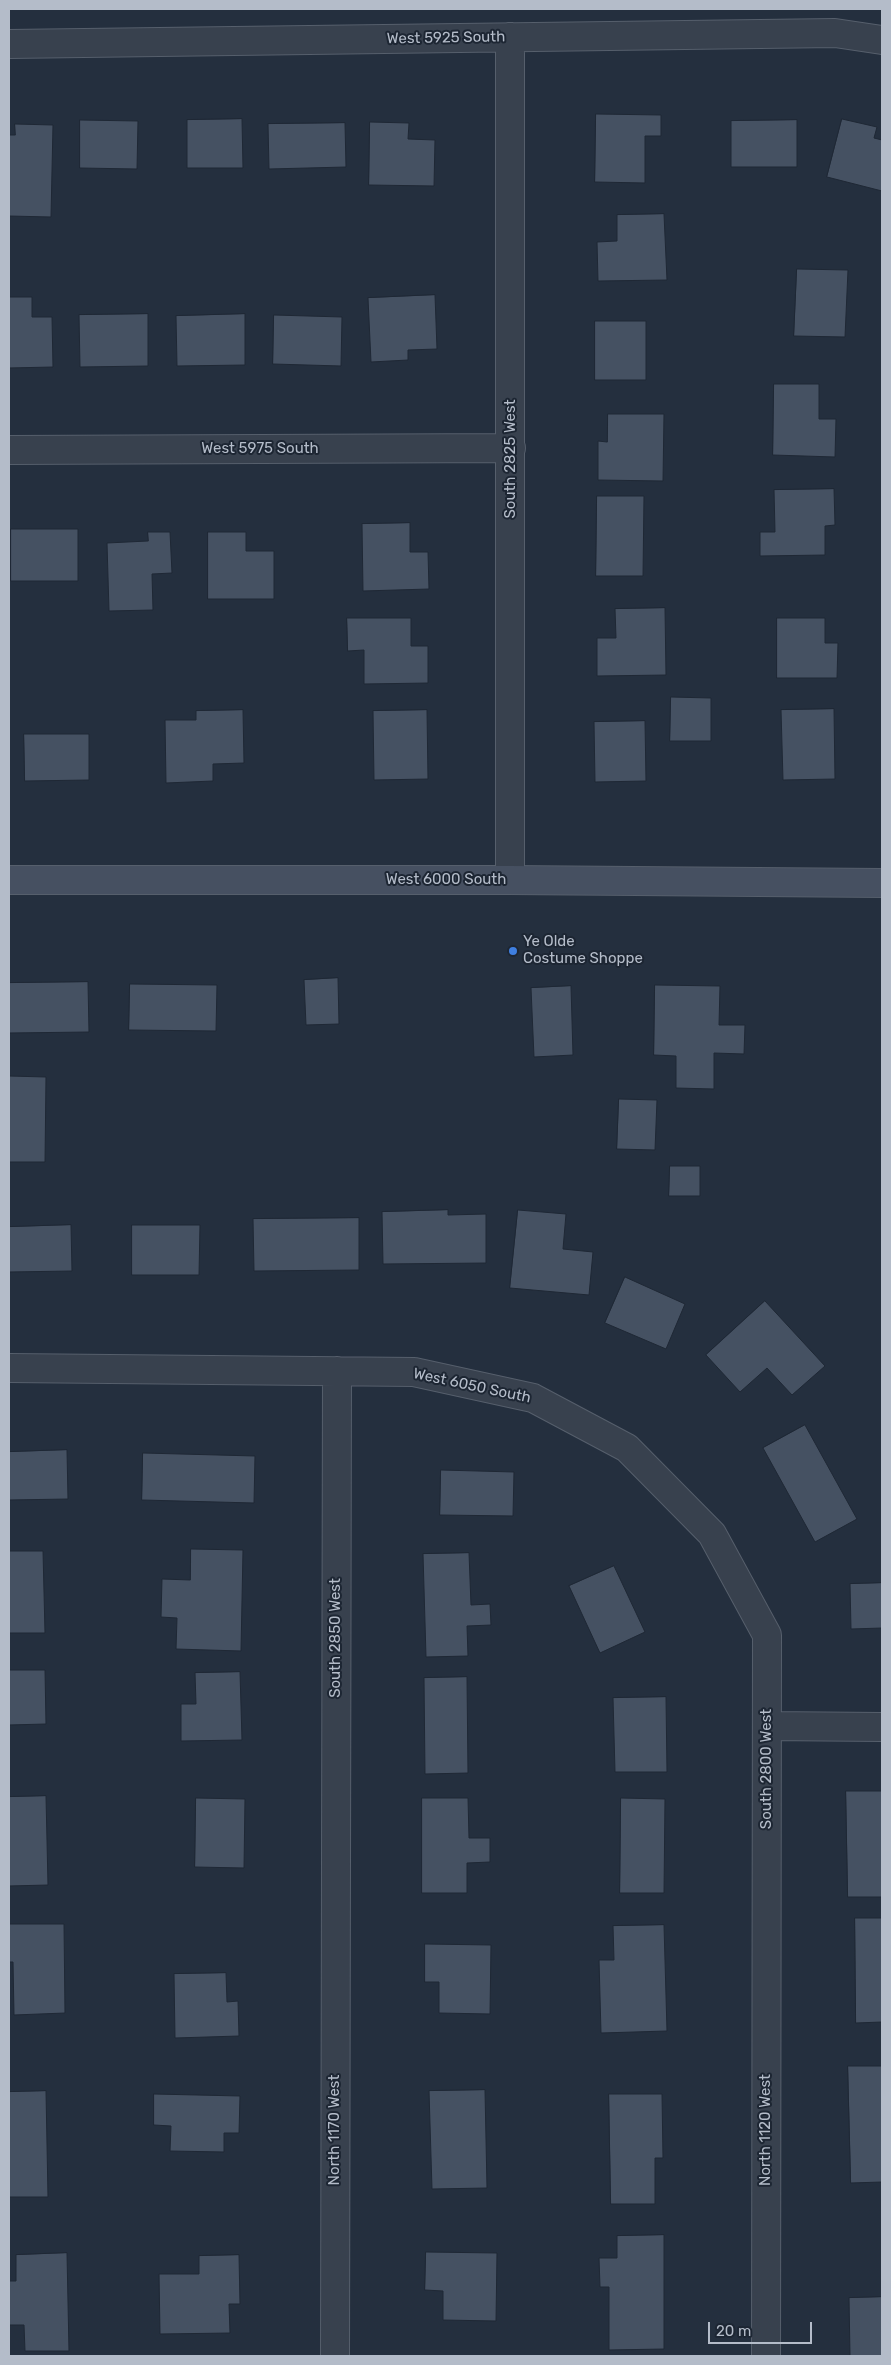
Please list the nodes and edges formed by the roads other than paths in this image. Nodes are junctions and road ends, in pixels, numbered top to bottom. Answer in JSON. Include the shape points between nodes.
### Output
{"nodes":[{"id":1,"x":510,"y":37,"type":"junction"},
{"id":2,"x":882,"y":40,"type":"edge"},
{"id":3,"x":9,"y":44,"type":"edge"},
{"id":4,"x":511,"y":448,"type":"junction"},
{"id":5,"x":9,"y":450,"type":"edge"},
{"id":6,"x":9,"y":880,"type":"edge"},
{"id":7,"x":510,"y":880,"type":"junction"},
{"id":8,"x":882,"y":883,"type":"edge"},
{"id":9,"x":9,"y":1368,"type":"edge"},
{"id":10,"x":337,"y":1371,"type":"junction"},
{"id":11,"x":767,"y":1635,"type":"joint"},
{"id":12,"x":767,"y":1726,"type":"junction"},
{"id":13,"x":882,"y":1727,"type":"edge"},
{"id":14,"x":335,"y":1904,"type":"joint"},
{"id":15,"x":767,"y":1904,"type":"joint"},
{"id":16,"x":334,"y":2356,"type":"edge"},
{"id":17,"x":766,"y":2356,"type":"edge"}],
"edges":[{"from":1,"to":2,"type":"street","name":"West 5925 South","via":[[836,33]]},
{"from":1,"to":3,"type":"street","name":"West 5925 South"},
{"from":1,"to":4,"type":"street","name":"South 2825 West"},
{"from":4,"to":5,"type":"street","name":"West 5975 South"},
{"from":4,"to":7,"type":"street","name":"South 2825 West"},
{"from":6,"to":7,"type":"street","name":"West 6000 South"},
{"from":7,"to":8,"type":"street","name":"West 6000 South"},
{"from":9,"to":10,"type":"street","name":"West 6050 South"},
{"from":10,"to":11,"type":"street","name":"West 6050 South","via":[[414,1372],[533,1398],[627,1448],[712,1534]]},
{"from":10,"to":14,"type":"street","name":"South 2850 West"},
{"from":11,"to":12,"type":"street","name":"South 2800 West"},
{"from":12,"to":13,"type":"street"},
{"from":12,"to":15,"type":"street","name":"South 2800 West"},
{"from":14,"to":16,"type":"street","name":"North 1170 West"},
{"from":15,"to":17,"type":"street","name":"North 1120 West"}]}
